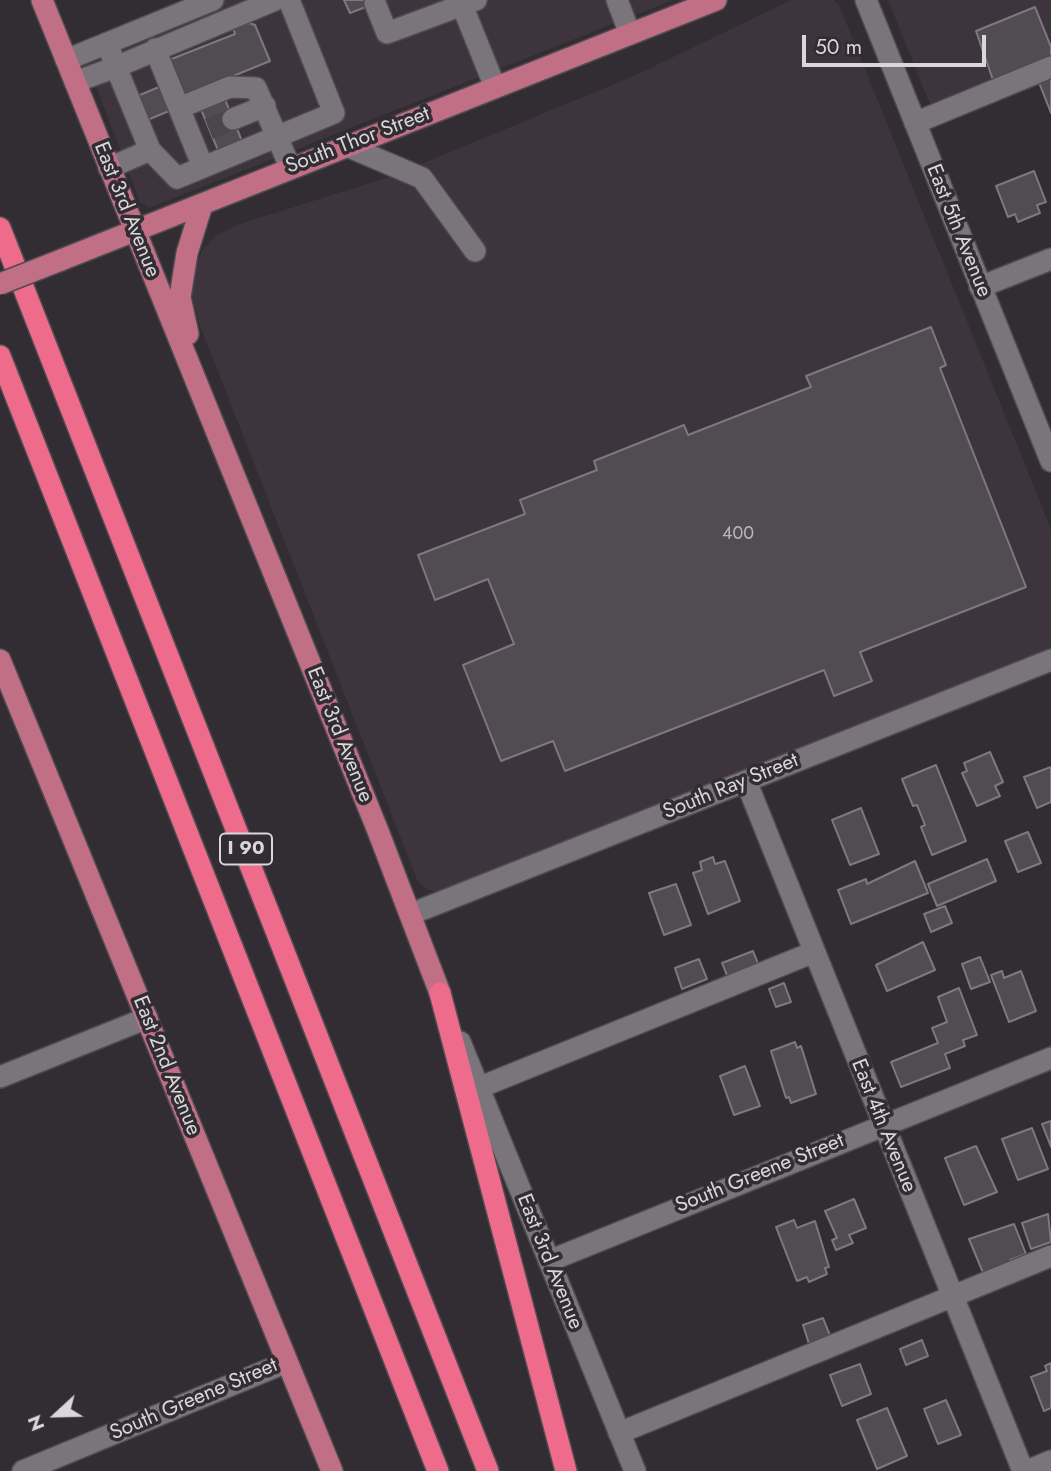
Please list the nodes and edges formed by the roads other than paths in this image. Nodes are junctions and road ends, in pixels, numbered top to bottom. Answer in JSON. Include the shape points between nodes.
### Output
{"nodes":[{"id":1,"x":42,"y":0,"type":"edge"},
{"id":2,"x":213,"y":0,"type":"edge"},
{"id":3,"x":275,"y":0,"type":"edge"},
{"id":4,"x":289,"y":0,"type":"edge"},
{"id":5,"x":617,"y":0,"type":"edge"},
{"id":6,"x":716,"y":0,"type":"edge"},
{"id":7,"x":866,"y":0,"type":"edge"},
{"id":8,"x":466,"y":2,"type":"edge"},
{"id":9,"x":375,"y":3,"type":"dead end"},
{"id":10,"x":630,"y":34,"type":"junction"},
{"id":11,"x":107,"y":43,"type":"junction"},
{"id":12,"x":155,"y":49,"type":"junction"},
{"id":13,"x":66,"y":60,"type":"junction"},
{"id":14,"x":116,"y":66,"type":"junction"},
{"id":15,"x":1051,"y":67,"type":"edge"},
{"id":16,"x":75,"y":82,"type":"junction"},
{"id":17,"x":495,"y":87,"type":"junction"},
{"id":18,"x":265,"y":106,"type":"junction"},
{"id":19,"x":179,"y":108,"type":"junction"},
{"id":20,"x":233,"y":119,"type":"tunnel mouth"},
{"id":21,"x":915,"y":123,"type":"junction"},
{"id":22,"x":278,"y":138,"type":"junction"},
{"id":23,"x":347,"y":146,"type":"junction"},
{"id":24,"x":150,"y":149,"type":"junction"},
{"id":25,"x":203,"y":167,"type":"junction"},
{"id":26,"x":290,"y":167,"type":"junction"},
{"id":27,"x":109,"y":168,"type":"junction"},
{"id":28,"x":177,"y":178,"type":"junction"},
{"id":29,"x":195,"y":208,"type":"junction"},
{"id":30,"x":0,"y":228,"type":"edge"},
{"id":31,"x":135,"y":232,"type":"junction"},
{"id":32,"x":475,"y":251,"type":"dead end"},
{"id":33,"x":1051,"y":259,"type":"edge"},
{"id":34,"x":0,"y":284,"type":"edge"},
{"id":35,"x":980,"y":286,"type":"junction"},
{"id":36,"x":0,"y":356,"type":"edge"},
{"id":37,"x":198,"y":384,"type":"junction"},
{"id":38,"x":1051,"y":461,"type":"edge"},
{"id":39,"x":1051,"y":660,"type":"edge"},
{"id":40,"x":3,"y":674,"type":"edge"},
{"id":41,"x":746,"y":781,"type":"junction"},
{"id":42,"x":411,"y":914,"type":"junction"},
{"id":43,"x":814,"y":952,"type":"junction"},
{"id":44,"x":440,"y":993,"type":"junction"},
{"id":45,"x":147,"y":1018,"type":"junction"},
{"id":46,"x":1051,"y":1058,"type":"edge"},
{"id":47,"x":0,"y":1077,"type":"edge"},
{"id":48,"x":478,"y":1088,"type":"junction"},
{"id":49,"x":882,"y":1124,"type":"junction"},
{"id":50,"x":1051,"y":1256,"type":"edge"},
{"id":51,"x":548,"y":1261,"type":"junction"},
{"id":52,"x":952,"y":1295,"type":"junction"},
{"id":53,"x":287,"y":1362,"type":"junction"},
{"id":54,"x":619,"y":1433,"type":"junction"},
{"id":55,"x":1051,"y":1461,"type":"edge"},
{"id":56,"x":23,"y":1471,"type":"edge"},
{"id":57,"x":332,"y":1471,"type":"edge"},
{"id":58,"x":438,"y":1471,"type":"edge"},
{"id":59,"x":488,"y":1471,"type":"edge"},
{"id":60,"x":566,"y":1471,"type":"edge"},
{"id":61,"x":635,"y":1471,"type":"edge"},
{"id":62,"x":1025,"y":1471,"type":"edge"}],
"edges":[{"from":1,"to":13,"type":"main road","name":"East 3rd Avenue"},
{"from":2,"to":11,"type":"street"},
{"from":3,"to":12,"type":"street"},
{"from":4,"to":22,"type":"street","via":[[334,113]]},
{"from":5,"to":10,"type":"street"},
{"from":6,"to":10,"type":"main road","name":"South Thor Street"},
{"from":7,"to":21,"type":"street","name":"East 5th Avenue"},
{"from":8,"to":9,"type":"street","via":[[387,33]]},
{"from":8,"to":17,"type":"street"},
{"from":10,"to":17,"type":"main road","name":"South Thor Street"},
{"from":11,"to":13,"type":"street"},
{"from":11,"to":14,"type":"street"},
{"from":12,"to":14,"type":"street"},
{"from":12,"to":19,"type":"street"},
{"from":13,"to":16,"type":"main road","name":"East 3rd Avenue"},
{"from":14,"to":16,"type":"street"},
{"from":14,"to":24,"type":"street"},
{"from":15,"to":21,"type":"street"},
{"from":16,"to":27,"type":"main road","name":"East 3rd Avenue"},
{"from":17,"to":23,"type":"main road","name":"South Thor Street"},
{"from":18,"to":19,"type":"street","via":[[256,88],[229,87]]},
{"from":18,"to":20,"type":"street"},
{"from":18,"to":22,"type":"street"},
{"from":19,"to":25,"type":"street","via":[[200,133]]},
{"from":21,"to":35,"type":"street","name":"East 5th Avenue"},
{"from":22,"to":25,"type":"street"},
{"from":22,"to":26,"type":"street"},
{"from":23,"to":26,"type":"main road","name":"South Thor Street"},
{"from":23,"to":32,"type":"street","via":[[422,178]]},
{"from":24,"to":27,"type":"street"},
{"from":24,"to":28,"type":"street"},
{"from":25,"to":28,"type":"street"},
{"from":26,"to":29,"type":"main road","name":"South Thor Street"},
{"from":27,"to":31,"type":"main road","name":"East 3rd Avenue"},
{"from":28,"to":29,"type":"street"},
{"from":29,"to":31,"type":"main road","name":"South Thor Street"},
{"from":29,"to":37,"type":"main road","via":[[180,297]]},
{"from":30,"to":59,"type":"highway","number":"I 90"},
{"from":31,"to":34,"type":"main road","name":"South Thor Street","bridge":true},
{"from":31,"to":37,"type":"main road","name":"East 3rd Avenue"},
{"from":33,"to":35,"type":"street"},
{"from":35,"to":38,"type":"street","name":"East 5th Avenue"},
{"from":36,"to":58,"type":"highway","number":"I 90"},
{"from":37,"to":42,"type":"main road","name":"East 3rd Avenue"},
{"from":39,"to":41,"type":"street","name":"South Ray Street"},
{"from":40,"to":45,"type":"main road","name":"East 2nd Avenue"},
{"from":41,"to":42,"type":"street","name":"South Ray Street"},
{"from":41,"to":43,"type":"street","name":"East 4th Avenue"},
{"from":42,"to":44,"type":"main road","name":"East 3rd Avenue"},
{"from":43,"to":48,"type":"street"},
{"from":43,"to":49,"type":"street","name":"East 4th Avenue"},
{"from":44,"to":48,"type":"street","name":"East 3rd Avenue"},
{"from":44,"to":60,"type":"highway"},
{"from":45,"to":47,"type":"street"},
{"from":45,"to":53,"type":"main road","name":"East 2nd Avenue"},
{"from":46,"to":49,"type":"street","name":"South Greene Street"},
{"from":48,"to":51,"type":"street","name":"East 3rd Avenue"},
{"from":49,"to":51,"type":"street","name":"South Greene Street"},
{"from":49,"to":52,"type":"street","name":"East 4th Avenue"},
{"from":50,"to":52,"type":"street"},
{"from":51,"to":54,"type":"street","name":"East 3rd Avenue"},
{"from":52,"to":54,"type":"street"},
{"from":52,"to":62,"type":"street","name":"East 4th Avenue"},
{"from":53,"to":56,"type":"street","name":"South Greene Street"},
{"from":53,"to":57,"type":"main road","name":"East 2nd Avenue"},
{"from":54,"to":61,"type":"street","name":"East 3rd Avenue"},
{"from":55,"to":62,"type":"street"}]}
